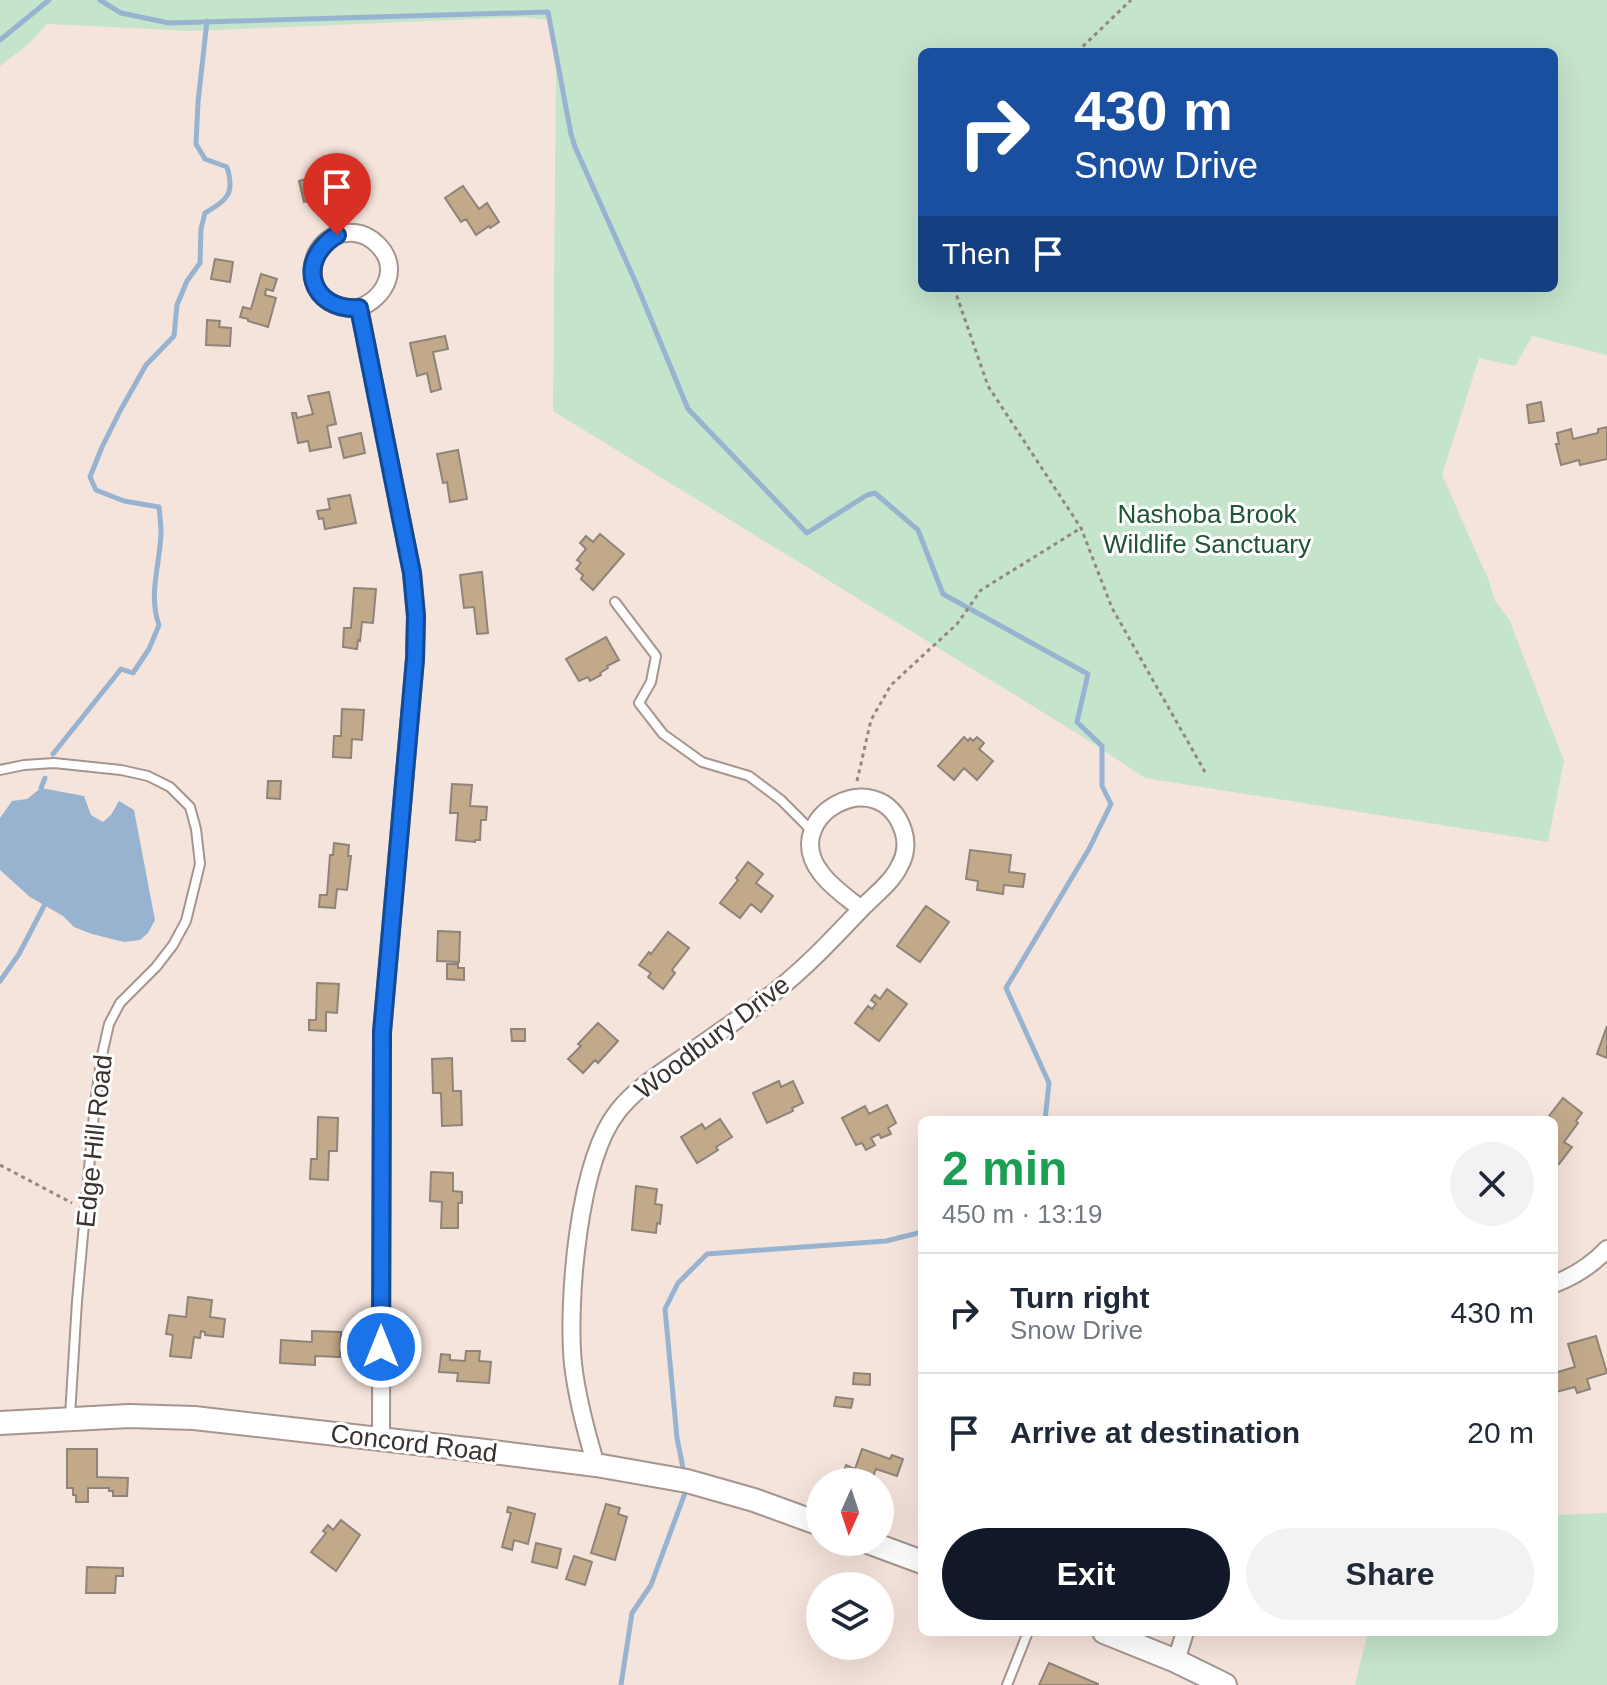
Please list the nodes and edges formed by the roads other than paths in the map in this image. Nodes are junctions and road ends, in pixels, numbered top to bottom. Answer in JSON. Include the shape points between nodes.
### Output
{"nodes":[{"id":1,"x":359,"y":308,"type":"junction"},
{"id":2,"x":615,"y":602,"type":"dead end"},
{"id":3,"x":0,"y":770,"type":"edge"},
{"id":4,"x":812,"y":831,"type":"junction"},
{"id":5,"x":861,"y":909,"type":"junction"},
{"id":6,"x":1607,"y":1249,"type":"edge"},
{"id":7,"x":1558,"y":1282,"type":"edge"},
{"id":8,"x":70,"y":1419,"type":"junction"},
{"id":9,"x":0,"y":1423,"type":"edge"},
{"id":10,"x":381,"y":1438,"type":"junction"},
{"id":11,"x":596,"y":1465,"type":"junction"},
{"id":12,"x":806,"y":1519,"type":"edge"},
{"id":13,"x":894,"y":1552,"type":"edge"},
{"id":14,"x":918,"y":1561,"type":"edge"},
{"id":15,"x":1026,"y":1636,"type":"edge"},
{"id":16,"x":1114,"y":1636,"type":"edge"},
{"id":17,"x":1184,"y":1636,"type":"edge"},
{"id":18,"x":1176,"y":1661,"type":"junction"},
{"id":19,"x":1007,"y":1685,"type":"edge"},
{"id":20,"x":1225,"y":1685,"type":"edge"}],
"edges":[{"from":1,"to":1,"type":"street","via":[[334,305],[316,288],[312,276],[318,251],[337,235],[362,234],[382,249],[387,260],[386,285],[370,304]]},
{"from":1,"to":10,"type":"street","via":[[416,616],[382,1032]]},
{"from":2,"to":4,"type":"lane","via":[[656,656],[651,682],[639,703],[663,734],[702,762],[749,776]]},
{"from":3,"to":8,"type":"lane","name":"Edge Hill Road","via":[[54,763],[148,776],[170,787],[190,807],[200,864],[186,921],[173,945],[120,1003],[109,1024],[95,1103]]},
{"from":4,"to":5,"type":"street","via":[[819,871]]},
{"from":4,"to":5,"type":"street","name":"Woodbury Drive","via":[[828,808],[854,797],[881,803],[900,823],[905,836],[901,864]]},
{"from":5,"to":11,"type":"street","name":"Woodbury Drive","via":[[779,989],[640,1087],[602,1137],[587,1185],[570,1324],[580,1412]]},
{"from":6,"to":7,"type":"street"},
{"from":8,"to":9,"type":"main road","name":"Concord Road"},
{"from":8,"to":10,"type":"main road","name":"Concord Road","via":[[194,1418]]},
{"from":10,"to":11,"type":"main road","name":"Concord Road"},
{"from":11,"to":12,"type":"main road","name":"Concord Road","via":[[687,1481]]},
{"from":13,"to":14,"type":"main road"},
{"from":15,"to":19,"type":"lane"},
{"from":16,"to":18,"type":"main road"},
{"from":17,"to":18,"type":"street"},
{"from":18,"to":20,"type":"main road"}]}
